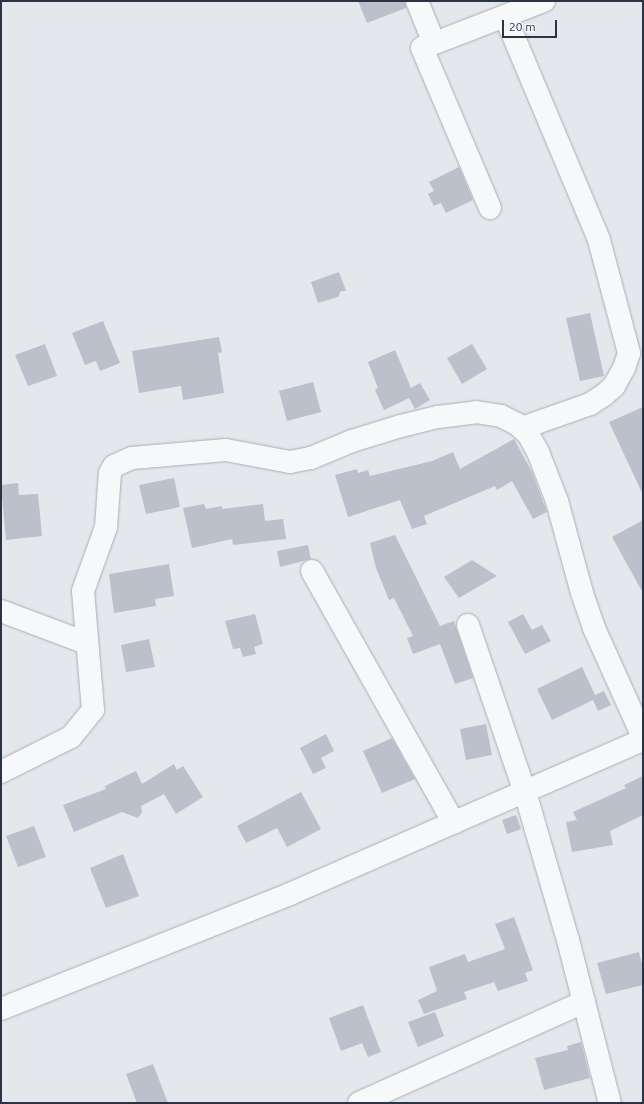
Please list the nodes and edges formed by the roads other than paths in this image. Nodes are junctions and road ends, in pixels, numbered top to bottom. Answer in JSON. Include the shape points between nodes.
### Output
{"nodes":[{"id":1,"x":417,"y":1,"type":"edge"},
{"id":2,"x":544,"y":1,"type":"edge"},
{"id":3,"x":505,"y":16,"type":"junction"},
{"id":4,"x":434,"y":43,"type":"junction"},
{"id":5,"x":490,"y":208,"type":"dead end"},
{"id":6,"x":522,"y":428,"type":"junction"},
{"id":7,"x":312,"y":571,"type":"dead end"},
{"id":8,"x":1,"y":611,"type":"edge"},
{"id":9,"x":468,"y":625,"type":"dead end"},
{"id":10,"x":86,"y":643,"type":"junction"},
{"id":11,"x":643,"y":739,"type":"edge"},
{"id":12,"x":1,"y":772,"type":"edge"},
{"id":13,"x":525,"y":792,"type":"junction"},
{"id":14,"x":454,"y":823,"type":"junction"},
{"id":15,"x":584,"y":1002,"type":"junction"},
{"id":16,"x":1,"y":1009,"type":"edge"},
{"id":17,"x":359,"y":1103,"type":"edge"},
{"id":18,"x":610,"y":1103,"type":"edge"}],
"edges":[{"from":1,"to":4,"type":"street"},
{"from":2,"to":3,"type":"street"},
{"from":3,"to":4,"type":"street"},
{"from":3,"to":6,"type":"street","via":[[599,240],[629,352],[621,374],[604,395],[590,404]]},
{"from":4,"to":5,"type":"street","via":[[422,48]]},
{"from":6,"to":10,"type":"street","via":[[501,416],[476,412],[400,426],[352,441],[311,458],[290,462],[226,450],[122,461],[110,473],[106,527],[83,591]]},
{"from":6,"to":11,"type":"street","via":[[538,452],[555,494],[594,628]]},
{"from":7,"to":14,"type":"street"},
{"from":8,"to":10,"type":"street"},
{"from":9,"to":13,"type":"street"},
{"from":10,"to":12,"type":"street","via":[[93,710],[72,737]]},
{"from":11,"to":13,"type":"street"},
{"from":13,"to":14,"type":"street"},
{"from":13,"to":15,"type":"street"},
{"from":14,"to":16,"type":"street","via":[[200,932]]},
{"from":15,"to":17,"type":"street"},
{"from":15,"to":18,"type":"street"}]}
